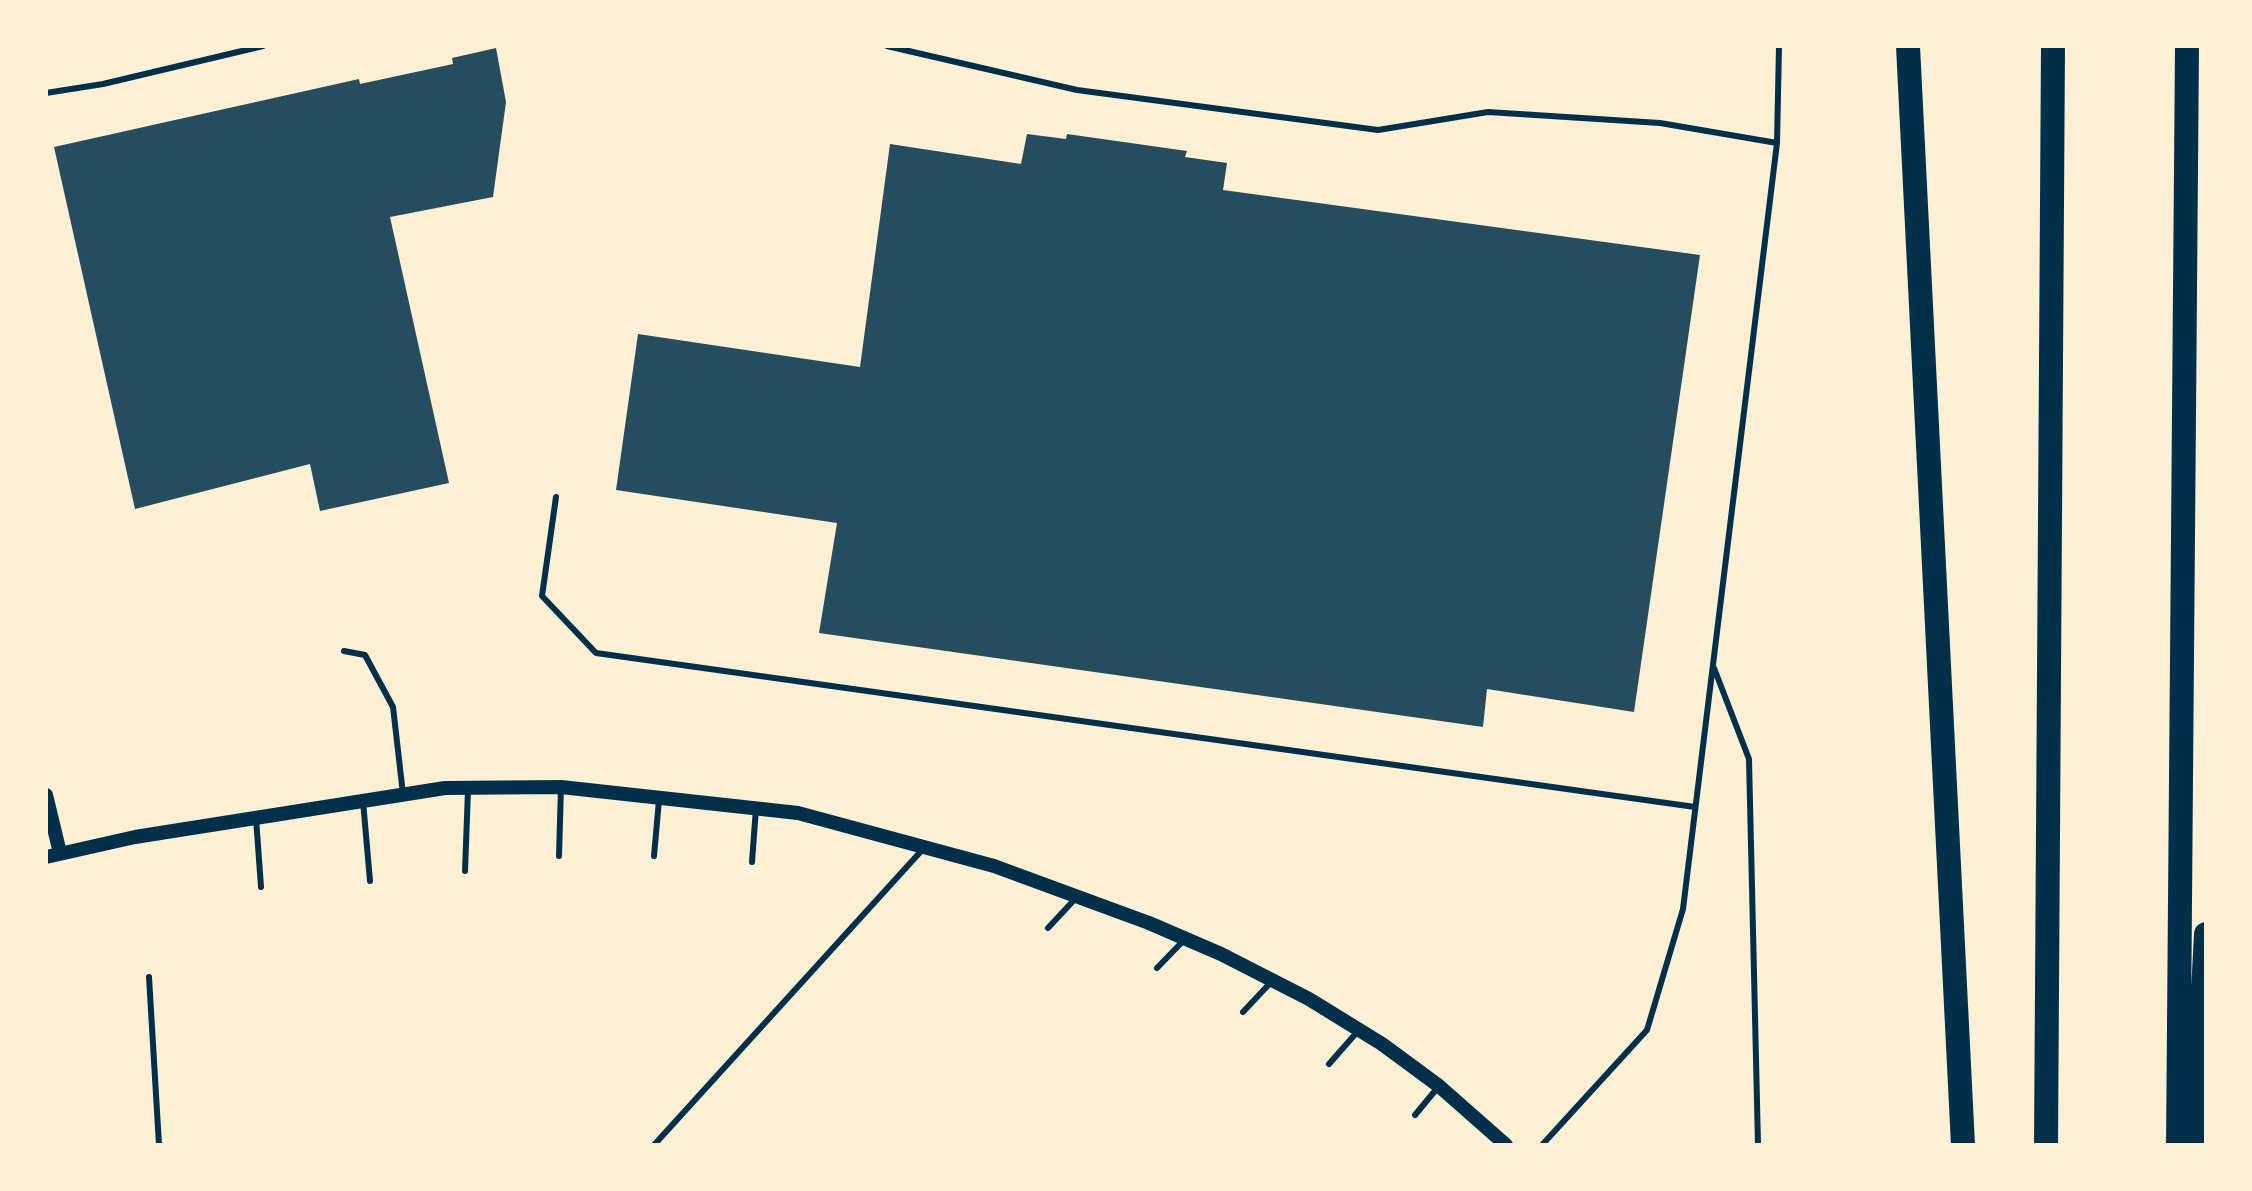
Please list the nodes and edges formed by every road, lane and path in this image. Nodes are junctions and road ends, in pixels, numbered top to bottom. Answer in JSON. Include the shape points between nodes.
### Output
{"nodes":[{"id":1,"x":263,"y":46,"type":"edge"},
{"id":2,"x":887,"y":46,"type":"edge"},
{"id":3,"x":1779,"y":46,"type":"edge"},
{"id":4,"x":1908,"y":46,"type":"edge"},
{"id":5,"x":2053,"y":46,"type":"edge"},
{"id":6,"x":2187,"y":46,"type":"edge"},
{"id":7,"x":46,"y":93,"type":"edge"},
{"id":8,"x":1777,"y":143,"type":"junction"},
{"id":9,"x":556,"y":497,"type":"dead end"},
{"id":10,"x":344,"y":651,"type":"dead end"},
{"id":11,"x":1713,"y":665,"type":"junction"},
{"id":12,"x":561,"y":787,"type":"junction"},
{"id":13,"x":468,"y":790,"type":"junction"},
{"id":14,"x":403,"y":794,"type":"junction"},
{"id":15,"x":46,"y":795,"type":"edge"},
{"id":16,"x":659,"y":797,"type":"junction"},
{"id":17,"x":363,"y":801,"type":"junction"},
{"id":18,"x":1695,"y":807,"type":"junction"},
{"id":19,"x":756,"y":808,"type":"junction"},
{"id":20,"x":256,"y":818,"type":"junction"},
{"id":21,"x":925,"y":848,"type":"junction"},
{"id":22,"x":53,"y":855,"type":"edge"},
{"id":23,"x":559,"y":856,"type":"dead end"},
{"id":24,"x":654,"y":856,"type":"dead end"},
{"id":25,"x":752,"y":862,"type":"dead end"},
{"id":26,"x":465,"y":871,"type":"dead end"},
{"id":27,"x":370,"y":881,"type":"dead end"},
{"id":28,"x":261,"y":887,"type":"dead end"},
{"id":29,"x":1078,"y":896,"type":"junction"},
{"id":30,"x":1048,"y":928,"type":"dead end"},
{"id":31,"x":2206,"y":934,"type":"edge"},
{"id":32,"x":1185,"y":938,"type":"junction"},
{"id":33,"x":1157,"y":968,"type":"dead end"},
{"id":34,"x":149,"y":977,"type":"dead end"},
{"id":35,"x":1273,"y":980,"type":"junction"},
{"id":36,"x":1243,"y":1012,"type":"dead end"},
{"id":37,"x":1359,"y":1029,"type":"junction"},
{"id":38,"x":1329,"y":1064,"type":"dead end"},
{"id":39,"x":1439,"y":1086,"type":"junction"},
{"id":40,"x":1415,"y":1115,"type":"dead end"},
{"id":41,"x":159,"y":1145,"type":"edge"},
{"id":42,"x":654,"y":1145,"type":"edge"},
{"id":43,"x":1506,"y":1145,"type":"edge"},
{"id":44,"x":1542,"y":1145,"type":"edge"},
{"id":45,"x":1758,"y":1145,"type":"edge"},
{"id":46,"x":1963,"y":1145,"type":"edge"},
{"id":47,"x":2046,"y":1145,"type":"edge"},
{"id":48,"x":2178,"y":1145,"type":"edge"},
{"id":49,"x":2195,"y":1145,"type":"edge"}],
"edges":[{"from":1,"to":7,"type":"lane"},
{"from":2,"to":8,"type":"lane","via":[[1077,90],[1378,130],[1488,112],[1660,123]]},
{"from":3,"to":8,"type":"lane"},
{"from":4,"to":46,"type":"highway"},
{"from":5,"to":47,"type":"highway"},
{"from":6,"to":48,"type":"highway"},
{"from":8,"to":11,"type":"lane"},
{"from":9,"to":18,"type":"lane","via":[[542,596],[596,653]]},
{"from":10,"to":14,"type":"lane","via":[[365,655],[393,707]]},
{"from":11,"to":18,"type":"lane"},
{"from":11,"to":45,"type":"lane","via":[[1749,759]]},
{"from":12,"to":13,"type":"street"},
{"from":12,"to":16,"type":"street"},
{"from":12,"to":23,"type":"lane"},
{"from":13,"to":14,"type":"street"},
{"from":13,"to":26,"type":"lane"},
{"from":14,"to":17,"type":"street"},
{"from":15,"to":22,"type":"street"},
{"from":16,"to":19,"type":"street"},
{"from":16,"to":24,"type":"lane"},
{"from":17,"to":20,"type":"street"},
{"from":17,"to":27,"type":"lane"},
{"from":18,"to":44,"type":"lane","via":[[1683,909],[1647,1030]]},
{"from":19,"to":21,"type":"street","via":[[798,813]]},
{"from":19,"to":25,"type":"lane"},
{"from":20,"to":22,"type":"street"},
{"from":20,"to":28,"type":"lane"},
{"from":21,"to":29,"type":"street"},
{"from":21,"to":42,"type":"lane"},
{"from":29,"to":30,"type":"lane"},
{"from":29,"to":32,"type":"street"},
{"from":31,"to":49,"type":"highway"},
{"from":32,"to":33,"type":"lane"},
{"from":32,"to":35,"type":"street"},
{"from":34,"to":41,"type":"lane"},
{"from":35,"to":36,"type":"lane"},
{"from":35,"to":37,"type":"street"},
{"from":37,"to":38,"type":"lane"},
{"from":37,"to":39,"type":"street"},
{"from":39,"to":40,"type":"lane"},
{"from":39,"to":43,"type":"street"}]}
